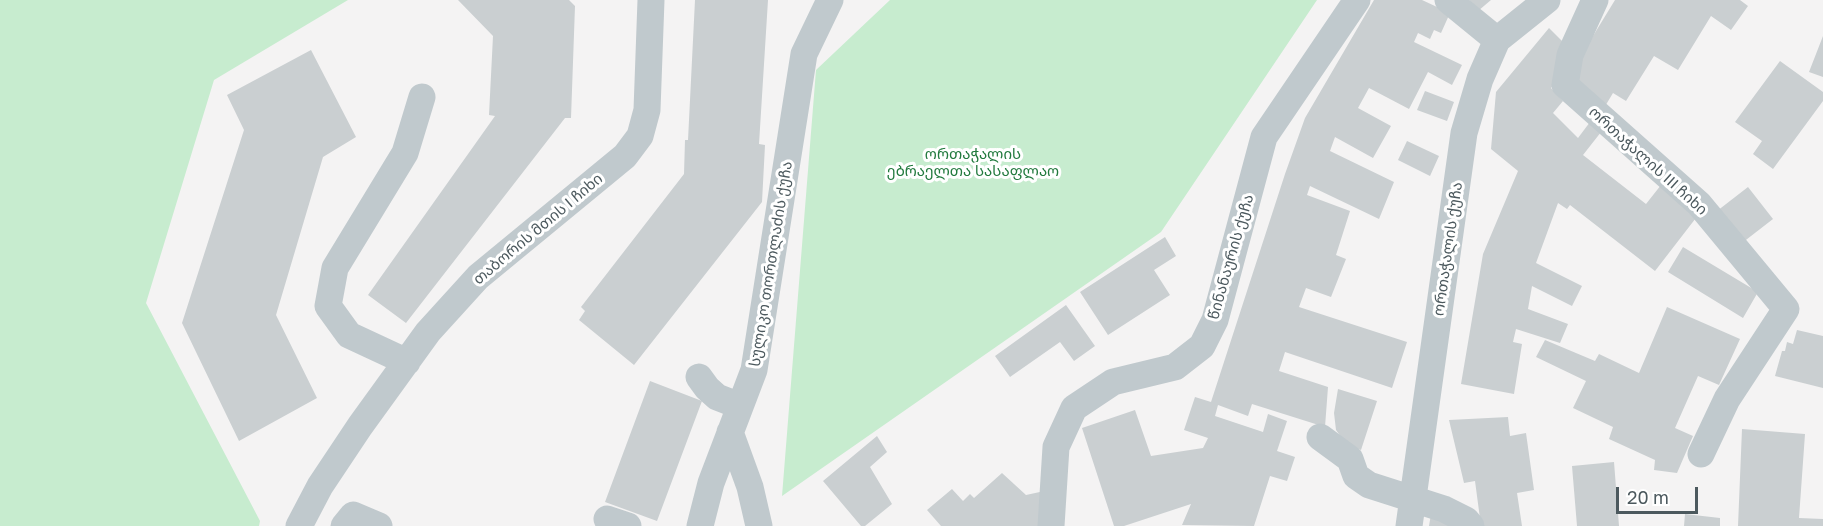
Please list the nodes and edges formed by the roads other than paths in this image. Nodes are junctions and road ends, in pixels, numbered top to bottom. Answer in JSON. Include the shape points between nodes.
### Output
{"nodes":[{"id":1,"x":651,"y":0,"type":"edge"},
{"id":2,"x":830,"y":0,"type":"edge"},
{"id":3,"x":1357,"y":0,"type":"edge"},
{"id":4,"x":1448,"y":0,"type":"edge"},
{"id":5,"x":1547,"y":0,"type":"edge"},
{"id":6,"x":1595,"y":0,"type":"edge"},
{"id":7,"x":1497,"y":40,"type":"junction"},
{"id":8,"x":422,"y":97,"type":"dead end"},
{"id":9,"x":407,"y":362,"type":"junction"},
{"id":10,"x":699,"y":377,"type":"dead end"},
{"id":11,"x":740,"y":406,"type":"junction"},
{"id":12,"x":730,"y":432,"type":"junction"},
{"id":13,"x":1320,"y":437,"type":"dead end"},
{"id":14,"x":1701,"y":454,"type":"dead end"},
{"id":15,"x":1412,"y":498,"type":"junction"},
{"id":16,"x":299,"y":526,"type":"edge"},
{"id":17,"x":344,"y":526,"type":"edge"},
{"id":18,"x":379,"y":526,"type":"edge"},
{"id":19,"x":700,"y":526,"type":"edge"},
{"id":20,"x":759,"y":526,"type":"edge"},
{"id":21,"x":1051,"y":526,"type":"edge"},
{"id":22,"x":1408,"y":526,"type":"edge"},
{"id":23,"x":1471,"y":526,"type":"edge"}],
"edges":[{"from":1,"to":9,"type":"street","name":"თაბორის მთის I ჩიხი","via":[[647,110],[640,136],[625,156],[478,277],[428,332]]},
{"from":2,"to":11,"type":"street","name":"სულიკო თორთლაძის ქუჩა","via":[[804,54],[754,370]]},
{"from":3,"to":21,"type":"street","name":"წინანაურის ქუჩა","via":[[1264,137],[1215,320],[1202,346],[1175,367],[1113,382],[1074,408],[1056,447]]},
{"from":4,"to":7,"type":"street"},
{"from":5,"to":7,"type":"street","name":"ორთაჭალის ქუჩა"},
{"from":6,"to":14,"type":"street","name":"ორთაჭალის III ჩიხი","via":[[1570,55],[1565,85],[1699,204],[1786,309],[1727,399]]},
{"from":7,"to":15,"type":"street","name":"ორთაჭალის ქუჩა","via":[[1464,133]]},
{"from":8,"to":9,"type":"street","via":[[405,153],[335,268],[328,306],[349,335]]},
{"from":9,"to":16,"type":"street","name":"თაბორის მთის I ჩიხი","via":[[320,486]]},
{"from":10,"to":11,"type":"street","via":[[717,396]]},
{"from":11,"to":12,"type":"street","name":"სულიკო თორთლაძის ქუჩა"},
{"from":12,"to":19,"type":"street","name":"სულიკო თორთლაძის ქუჩა"},
{"from":12,"to":20,"type":"street"},
{"from":13,"to":15,"type":"street","via":[[1350,459],[1356,476],[1370,485]]},
{"from":15,"to":22,"type":"street","name":"ორთაჭალის ქუჩა"},
{"from":15,"to":23,"type":"street","via":[[1444,509]]},
{"from":17,"to":18,"type":"street","via":[[353,515]]}]}
